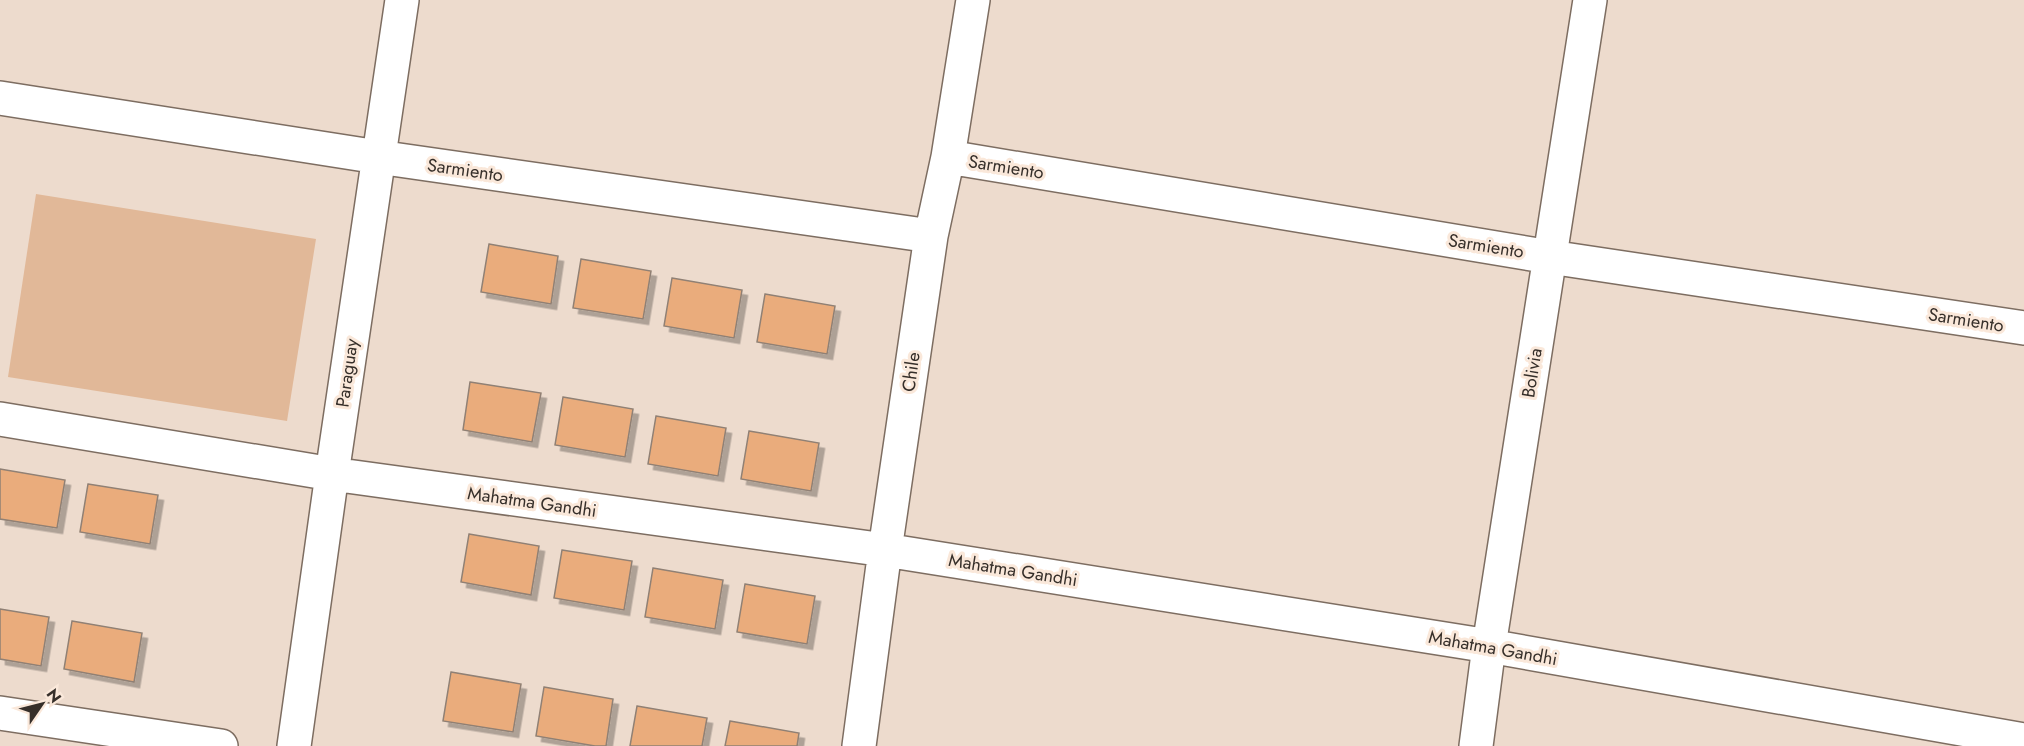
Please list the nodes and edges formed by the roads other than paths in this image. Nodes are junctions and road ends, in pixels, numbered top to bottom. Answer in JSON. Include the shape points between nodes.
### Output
{"nodes":[{"id":1,"x":402,"y":0,"type":"edge"},
{"id":2,"x":973,"y":0,"type":"edge"},
{"id":3,"x":1590,"y":0,"type":"edge"},
{"id":4,"x":0,"y":98,"type":"edge"},
{"id":5,"x":378,"y":157,"type":"junction"},
{"id":6,"x":948,"y":157,"type":"junction"},
{"id":7,"x":932,"y":236,"type":"junction"},
{"id":8,"x":1550,"y":257,"type":"junction"},
{"id":9,"x":2024,"y":328,"type":"edge"},
{"id":10,"x":0,"y":419,"type":"edge"},
{"id":11,"x":332,"y":474,"type":"junction"},
{"id":12,"x":885,"y":550,"type":"junction"},
{"id":13,"x":1489,"y":646,"type":"junction"},
{"id":14,"x":0,"y":713,"type":"edge"},
{"id":15,"x":2024,"y":740,"type":"edge"},
{"id":16,"x":221,"y":746,"type":"edge"},
{"id":17,"x":294,"y":746,"type":"edge"},
{"id":18,"x":859,"y":746,"type":"edge"},
{"id":19,"x":1476,"y":746,"type":"edge"}],
"edges":[{"from":1,"to":5,"type":"street","name":"Paraguay"},
{"from":2,"to":6,"type":"street","name":"Chile"},
{"from":3,"to":8,"type":"street","name":"Bolivia"},
{"from":4,"to":5,"type":"street","name":"Sarmiento"},
{"from":5,"to":7,"type":"street","name":"Sarmiento"},
{"from":5,"to":11,"type":"street","name":"Paraguay"},
{"from":6,"to":7,"type":"street","name":"Chile"},
{"from":6,"to":8,"type":"street","name":"Sarmiento"},
{"from":7,"to":12,"type":"street","name":"Chile"},
{"from":8,"to":9,"type":"street","name":"Sarmiento"},
{"from":8,"to":13,"type":"street","name":"Bolivia"},
{"from":10,"to":11,"type":"street","name":"Mahatma Gandhi"},
{"from":11,"to":12,"type":"street","name":"Mahatma Gandhi"},
{"from":11,"to":17,"type":"street","name":"Paraguay"},
{"from":12,"to":13,"type":"street","name":"Mahatma Gandhi"},
{"from":12,"to":18,"type":"street","name":"Chile"},
{"from":13,"to":15,"type":"street","name":"Mahatma Gandhi"},
{"from":13,"to":19,"type":"street","name":"Bolivia"},
{"from":14,"to":16,"type":"street"}]}
